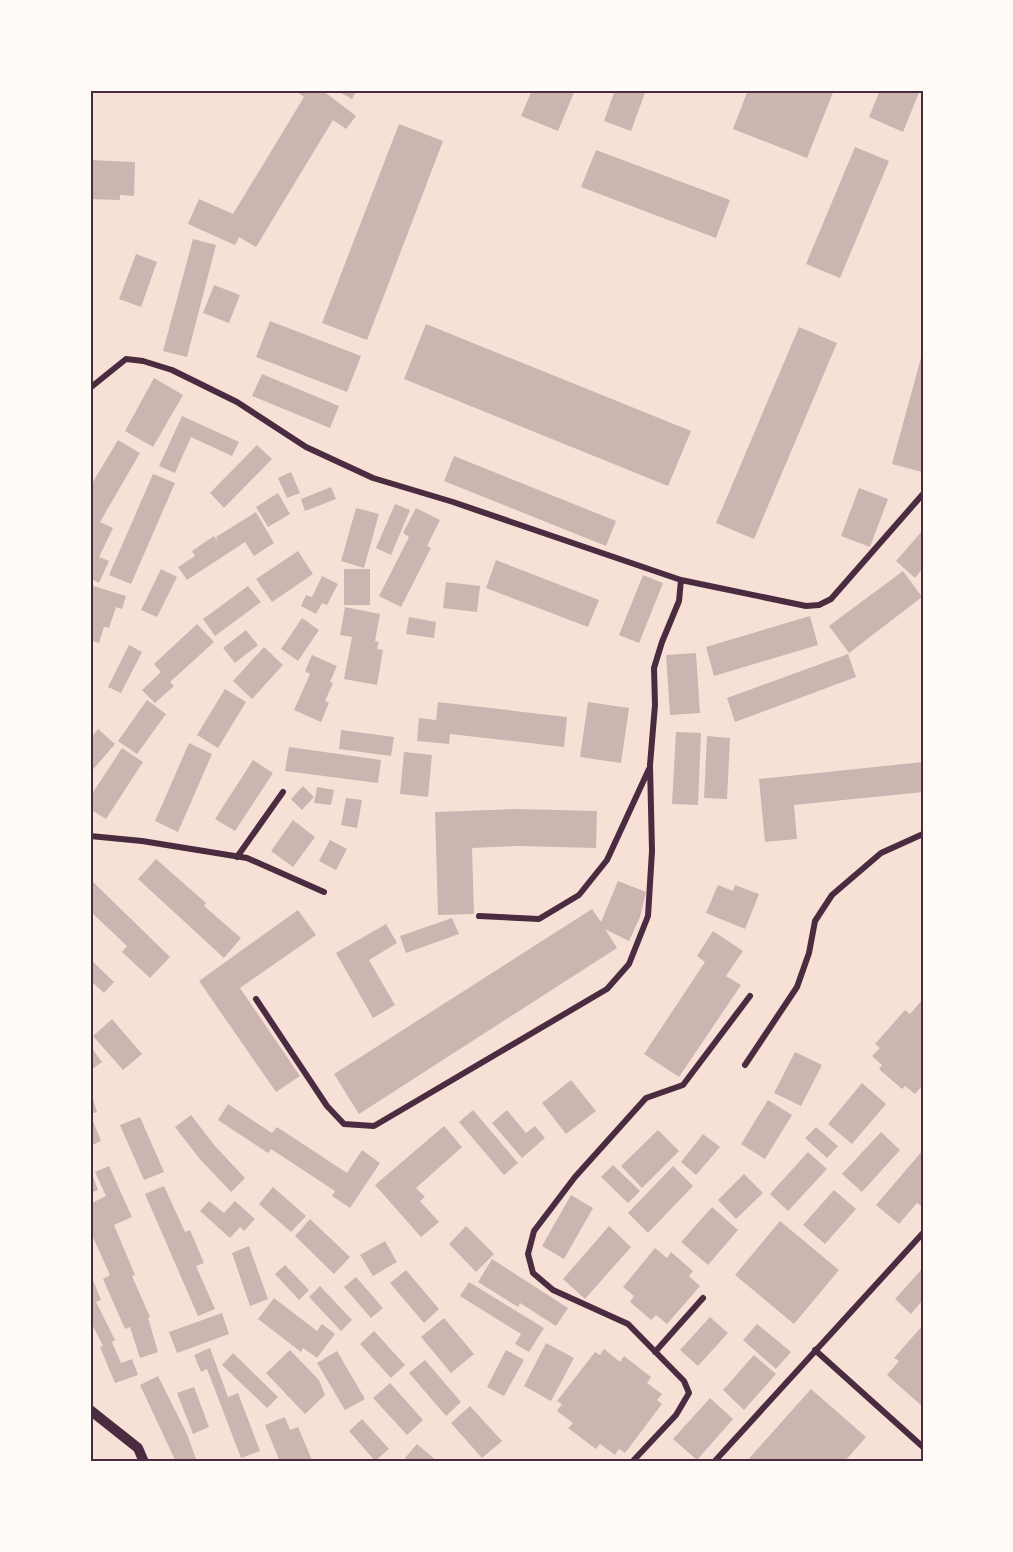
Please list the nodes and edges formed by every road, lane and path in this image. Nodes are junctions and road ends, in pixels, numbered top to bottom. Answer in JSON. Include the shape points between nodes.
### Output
{"nodes":[{"id":1,"x":90,"y":388,"type":"edge"},
{"id":2,"x":923,"y":494,"type":"edge"},
{"id":3,"x":681,"y":580,"type":"junction"},
{"id":4,"x":650,"y":765,"type":"junction"},
{"id":5,"x":283,"y":792,"type":"dead end"},
{"id":6,"x":923,"y":834,"type":"edge"},
{"id":7,"x":90,"y":836,"type":"edge"},
{"id":8,"x":237,"y":857,"type":"junction"},
{"id":9,"x":324,"y":892,"type":"dead end"},
{"id":10,"x":479,"y":916,"type":"dead end"},
{"id":11,"x":750,"y":996,"type":"dead end"},
{"id":12,"x":256,"y":999,"type":"dead end"},
{"id":13,"x":745,"y":1065,"type":"dead end"},
{"id":14,"x":923,"y":1233,"type":"edge"},
{"id":15,"x":703,"y":1298,"type":"dead end"},
{"id":16,"x":815,"y":1350,"type":"junction"},
{"id":17,"x":656,"y":1352,"type":"junction"},
{"id":18,"x":90,"y":1410,"type":"edge"},
{"id":19,"x":923,"y":1446,"type":"edge"},
{"id":20,"x":144,"y":1462,"type":"edge"},
{"id":21,"x":632,"y":1462,"type":"edge"},
{"id":22,"x":714,"y":1462,"type":"edge"}],
"edges":[{"from":1,"to":3,"type":"street","via":[[126,359],[162,367],[237,402],[306,447],[373,478]]},
{"from":2,"to":3,"type":"street","via":[[831,599],[819,605],[806,606]]},
{"from":3,"to":4,"type":"street","via":[[679,601],[654,669]]},
{"from":4,"to":10,"type":"street","via":[[606,860],[579,895],[540,919]]},
{"from":4,"to":12,"type":"street","via":[[652,850],[648,916],[629,964],[608,990],[579,1008],[374,1126],[344,1124],[327,1106]]},
{"from":5,"to":8,"type":"street"},
{"from":6,"to":13,"type":"street","via":[[881,853],[832,895],[815,921],[797,987]]},
{"from":7,"to":8,"type":"street"},
{"from":8,"to":9,"type":"street","via":[[248,858]]},
{"from":11,"to":17,"type":"street","via":[[683,1085],[646,1098],[534,1231],[528,1254],[533,1273],[554,1290],[628,1324]]},
{"from":14,"to":16,"type":"street"},
{"from":15,"to":17,"type":"street"},
{"from":16,"to":19,"type":"street"},
{"from":16,"to":22,"type":"street"},
{"from":17,"to":21,"type":"street","via":[[684,1380],[688,1393],[676,1415]]},
{"from":18,"to":20,"type":"street","via":[[138,1448]]}]}
